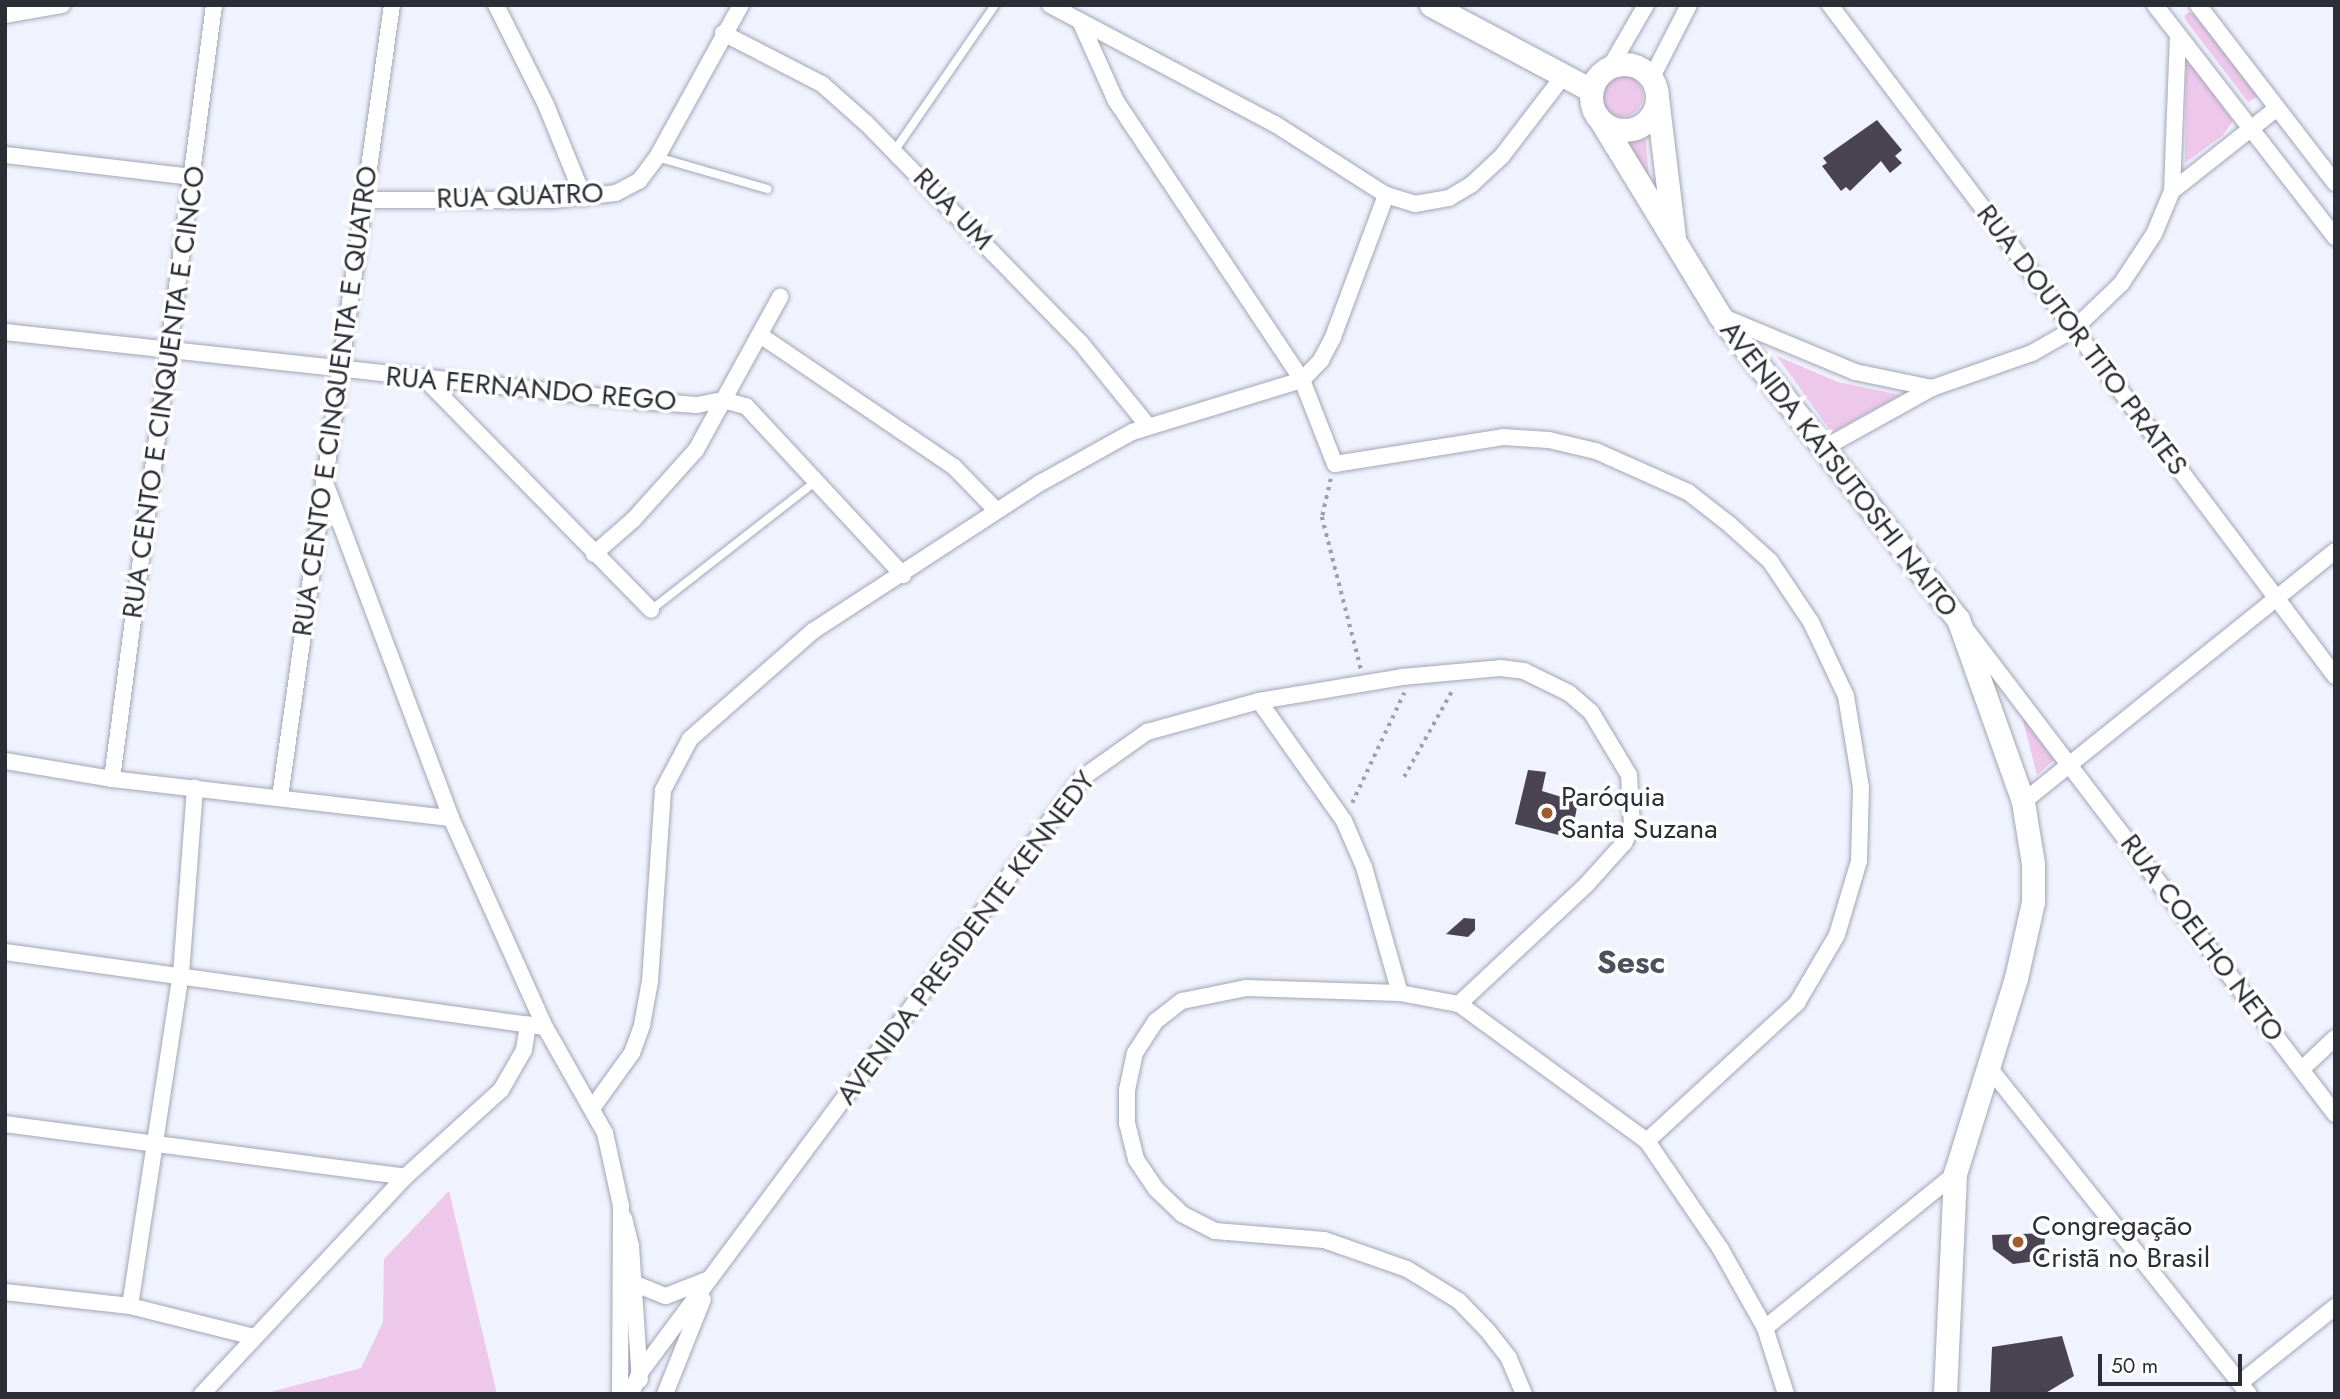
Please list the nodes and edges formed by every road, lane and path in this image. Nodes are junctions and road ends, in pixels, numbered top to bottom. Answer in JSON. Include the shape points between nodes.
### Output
{"nodes":[{"id":1,"x":62,"y":5,"type":"edge"},
{"id":2,"x":214,"y":5,"type":"edge"},
{"id":3,"x":391,"y":5,"type":"edge"},
{"id":4,"x":496,"y":5,"type":"edge"},
{"id":5,"x":741,"y":5,"type":"edge"},
{"id":6,"x":995,"y":5,"type":"edge"},
{"id":7,"x":1051,"y":5,"type":"edge"},
{"id":8,"x":1432,"y":5,"type":"edge"},
{"id":9,"x":1646,"y":5,"type":"edge"},
{"id":10,"x":1689,"y":5,"type":"edge"},
{"id":11,"x":1830,"y":5,"type":"edge"},
{"id":12,"x":2197,"y":5,"type":"edge"},
{"id":13,"x":2157,"y":6,"type":"edge"},
{"id":14,"x":5,"y":15,"type":"edge"},
{"id":15,"x":1080,"y":21,"type":"junction"},
{"id":16,"x":723,"y":33,"type":"junction"},
{"id":17,"x":2178,"y":37,"type":"junction"},
{"id":18,"x":1610,"y":67,"type":"junction"},
{"id":19,"x":1565,"y":74,"type":"junction"},
{"id":20,"x":1654,"y":86,"type":"junction"},
{"id":21,"x":1591,"y":90,"type":"junction"},
{"id":22,"x":2276,"y":109,"type":"junction"},
{"id":23,"x":1601,"y":121,"type":"junction"},
{"id":24,"x":2250,"y":130,"type":"junction"},
{"id":25,"x":895,"y":150,"type":"junction"},
{"id":26,"x":5,"y":155,"type":"edge"},
{"id":27,"x":657,"y":158,"type":"junction"},
{"id":28,"x":193,"y":177,"type":"junction"},
{"id":29,"x":2335,"y":183,"type":"edge"},
{"id":30,"x":767,"y":189,"type":"dead end"},
{"id":31,"x":2172,"y":191,"type":"junction"},
{"id":32,"x":1386,"y":195,"type":"junction"},
{"id":33,"x":583,"y":198,"type":"junction"},
{"id":34,"x":363,"y":200,"type":"junction"},
{"id":35,"x":2335,"y":237,"type":"edge"},
{"id":36,"x":1675,"y":247,"type":"junction"},
{"id":37,"x":780,"y":297,"type":"dead end"},
{"id":38,"x":1720,"y":316,"type":"junction"},
{"id":39,"x":2074,"y":329,"type":"junction"},
{"id":40,"x":5,"y":332,"type":"edge"},
{"id":41,"x":760,"y":335,"type":"junction"},
{"id":42,"x":170,"y":352,"type":"junction"},
{"id":43,"x":338,"y":371,"type":"junction"},
{"id":44,"x":425,"y":379,"type":"junction"},
{"id":45,"x":1301,"y":380,"type":"junction"},
{"id":46,"x":1932,"y":388,"type":"junction"},
{"id":47,"x":723,"y":400,"type":"junction"},
{"id":48,"x":1148,"y":426,"type":"junction"},
{"id":49,"x":1822,"y":449,"type":"junction"},
{"id":50,"x":1335,"y":464,"type":"junction"},
{"id":51,"x":323,"y":477,"type":"junction"},
{"id":52,"x":818,"y":479,"type":"junction"},
{"id":53,"x":996,"y":510,"type":"junction"},
{"id":54,"x":2335,"y":551,"type":"edge"},
{"id":55,"x":594,"y":554,"type":"junction"},
{"id":56,"x":903,"y":575,"type":"junction"},
{"id":57,"x":2275,"y":597,"type":"junction"},
{"id":58,"x":651,"y":610,"type":"joint"},
{"id":59,"x":1958,"y":619,"type":"junction"},
{"id":60,"x":2335,"y":676,"type":"edge"},
{"id":61,"x":1364,"y":681,"type":"junction"},
{"id":62,"x":1456,"y":684,"type":"dead end"},
{"id":63,"x":1405,"y":691,"type":"dead end"},
{"id":64,"x":1259,"y":701,"type":"junction"},
{"id":65,"x":5,"y":761,"type":"edge"},
{"id":66,"x":2069,"y":762,"type":"junction"},
{"id":67,"x":1404,"y":777,"type":"dead end"},
{"id":68,"x":112,"y":779,"type":"junction"},
{"id":69,"x":195,"y":788,"type":"junction"},
{"id":70,"x":280,"y":797,"type":"junction"},
{"id":71,"x":2023,"y":802,"type":"junction"},
{"id":72,"x":1351,"y":806,"type":"dead end"},
{"id":73,"x":451,"y":818,"type":"junction"},
{"id":74,"x":5,"y":952,"type":"edge"},
{"id":75,"x":181,"y":974,"type":"junction"},
{"id":76,"x":1400,"y":993,"type":"junction"},
{"id":77,"x":1459,"y":1004,"type":"junction"},
{"id":78,"x":528,"y":1024,"type":"junction"},
{"id":79,"x":545,"y":1027,"type":"junction"},
{"id":80,"x":2335,"y":1038,"type":"edge"},
{"id":81,"x":1987,"y":1065,"type":"junction"},
{"id":82,"x":2302,"y":1069,"type":"junction"},
{"id":83,"x":593,"y":1107,"type":"junction"},
{"id":84,"x":2335,"y":1114,"type":"edge"},
{"id":85,"x":5,"y":1124,"type":"edge"},
{"id":86,"x":1647,"y":1141,"type":"junction"},
{"id":87,"x":155,"y":1142,"type":"junction"},
{"id":88,"x":1955,"y":1174,"type":"junction"},
{"id":89,"x":405,"y":1177,"type":"junction"},
{"id":90,"x":621,"y":1206,"type":"junction"},
{"id":91,"x":712,"y":1277,"type":"junction"},
{"id":92,"x":633,"y":1283,"type":"junction"},
{"id":93,"x":5,"y":1292,"type":"edge"},
{"id":94,"x":130,"y":1306,"type":"junction"},
{"id":95,"x":2335,"y":1307,"type":"edge"},
{"id":96,"x":620,"y":1313,"type":"junction"},
{"id":97,"x":1765,"y":1328,"type":"junction"},
{"id":98,"x":254,"y":1337,"type":"junction"},
{"id":99,"x":639,"y":1374,"type":"junction"},
{"id":100,"x":2244,"y":1388,"type":"edge"},
{"id":101,"x":666,"y":1390,"type":"edge"},
{"id":102,"x":202,"y":1394,"type":"edge"},
{"id":103,"x":620,"y":1394,"type":"edge"},
{"id":104,"x":631,"y":1394,"type":"edge"},
{"id":105,"x":641,"y":1394,"type":"edge"},
{"id":106,"x":1524,"y":1394,"type":"edge"},
{"id":107,"x":1786,"y":1394,"type":"edge"},
{"id":108,"x":1945,"y":1394,"type":"edge"}],
"edges":[{"from":1,"to":14,"type":"street"},
{"from":2,"to":28,"type":"street","name":"RUA CENTO E CINQUENTA E CINCO"},
{"from":3,"to":34,"type":"street","name":"RUA CENTO E CINQUENTA E QUATRO"},
{"from":4,"to":33,"type":"street","via":[[546,105]]},
{"from":5,"to":16,"type":"street","name":"RUA QUATRO"},
{"from":6,"to":25,"type":"lane"},
{"from":7,"to":15,"type":"street"},
{"from":8,"to":19,"type":"main road"},
{"from":9,"to":18,"type":"street"},
{"from":10,"to":20,"type":"street"},
{"from":11,"to":39,"type":"street","name":"RUA DOUTOR TITO PRATES"},
{"from":12,"to":22,"type":"street"},
{"from":13,"to":17,"type":"street"},
{"from":15,"to":32,"type":"street","via":[[1275,124]]},
{"from":15,"to":45,"type":"street","via":[[1116,101]]},
{"from":16,"to":25,"type":"street","name":"RUA UM","via":[[822,84]]},
{"from":16,"to":27,"type":"street","name":"RUA QUATRO"},
{"from":17,"to":24,"type":"street"},
{"from":17,"to":31,"type":"street"},
{"from":18,"to":20,"type":"main road","via":[[1631,65]]},
{"from":18,"to":21,"type":"main road"},
{"from":19,"to":21,"type":"main road"},
{"from":19,"to":32,"type":"street","via":[[1502,156],[1472,184],[1449,198],[1415,204]]},
{"from":20,"to":23,"type":"main road","via":[[1656,106],[1643,124],[1621,130]]},
{"from":20,"to":36,"type":"main road"},
{"from":21,"to":23,"type":"main road"},
{"from":22,"to":24,"type":"street"},
{"from":22,"to":29,"type":"street"},
{"from":23,"to":36,"type":"main road","name":"AVENIDA KATSUTOSHI NAITO"},
{"from":24,"to":31,"type":"street"},
{"from":24,"to":35,"type":"street"},
{"from":25,"to":48,"type":"street","name":"RUA UM","via":[[1080,342]]},
{"from":26,"to":28,"type":"street"},
{"from":27,"to":30,"type":"lane"},
{"from":27,"to":33,"type":"street","name":"RUA QUATRO","via":[[639,181]]},
{"from":28,"to":42,"type":"street","name":"RUA CENTO E CINQUENTA E CINCO"},
{"from":31,"to":39,"type":"street","via":[[2154,234],[2121,284]]},
{"from":32,"to":45,"type":"street","via":[[1333,337],[1321,360]]},
{"from":33,"to":34,"type":"street","name":"RUA QUATRO"},
{"from":34,"to":43,"type":"street","name":"RUA CENTO E CINQUENTA E QUATRO"},
{"from":36,"to":38,"type":"main road","name":"AVENIDA KATSUTOSHI NAITO"},
{"from":37,"to":41,"type":"street"},
{"from":38,"to":46,"type":"street","via":[[1843,368]]},
{"from":38,"to":49,"type":"main road","name":"AVENIDA KATSUTOSHI NAITO"},
{"from":39,"to":46,"type":"street","via":[[2032,353]]},
{"from":39,"to":57,"type":"street","name":"RUA DOUTOR TITO PRATES"},
{"from":40,"to":42,"type":"street","name":"RUA FERNANDO REGO"},
{"from":41,"to":47,"type":"street"},
{"from":41,"to":53,"type":"street","via":[[954,467]]},
{"from":42,"to":43,"type":"street","name":"RUA FERNANDO REGO"},
{"from":42,"to":68,"type":"street","name":"RUA CENTO E CINQUENTA E CINCO"},
{"from":43,"to":44,"type":"street","name":"RUA FERNANDO REGO"},
{"from":43,"to":51,"type":"street","name":"RUA CENTO E CINQUENTA E QUATRO"},
{"from":44,"to":47,"type":"street","name":"RUA FERNANDO REGO","via":[[672,404]]},
{"from":44,"to":55,"type":"street"},
{"from":45,"to":48,"type":"street"},
{"from":45,"to":50,"type":"street"},
{"from":46,"to":49,"type":"street"},
{"from":47,"to":52,"type":"street","via":[[755,413]]},
{"from":47,"to":55,"type":"street","via":[[696,450],[633,520]]},
{"from":48,"to":53,"type":"street"},
{"from":49,"to":59,"type":"main road","name":"AVENIDA KATSUTOSHI NAITO"},
{"from":50,"to":61,"type":"path","via":[[1322,517]]},
{"from":50,"to":86,"type":"street","via":[[1503,437],[1549,440],[1645,469],[1688,492],[1770,561],[1811,622],[1840,684],[1861,788],[1859,861],[1837,935],[1797,1003]]},
{"from":51,"to":70,"type":"street","name":"RUA CENTO E CINQUENTA E QUATRO"},
{"from":51,"to":73,"type":"street"},
{"from":52,"to":56,"type":"street"},
{"from":52,"to":58,"type":"lane"},
{"from":53,"to":56,"type":"street"},
{"from":54,"to":57,"type":"street"},
{"from":55,"to":58,"type":"street"},
{"from":56,"to":83,"type":"street","via":[[814,631],[716,713],[676,761],[663,790],[660,812],[650,981],[642,1025],[632,1053]]},
{"from":57,"to":60,"type":"street","name":"RUA DOUTOR TITO PRATES"},
{"from":57,"to":66,"type":"street"},
{"from":59,"to":66,"type":"street","name":"RUA COELHO NETO"},
{"from":59,"to":71,"type":"main road","name":"AVENIDA KATSUTOSHI NAITO"},
{"from":61,"to":64,"type":"street","name":"AVENIDA PRESIDENTE KENNEDY"},
{"from":61,"to":77,"type":"street","name":"AVENIDA PRESIDENTE KENNEDY","via":[[1500,668],[1524,671],[1569,693],[1591,712],[1629,775],[1632,826],[1624,843]]},
{"from":62,"to":67,"type":"path"},
{"from":63,"to":72,"type":"path"},
{"from":64,"to":76,"type":"street","via":[[1344,821],[1364,867]]},
{"from":64,"to":91,"type":"street","name":"AVENIDA PRESIDENTE KENNEDY","via":[[1147,732],[1082,778]]},
{"from":65,"to":68,"type":"street"},
{"from":66,"to":71,"type":"street"},
{"from":66,"to":82,"type":"street","name":"RUA COELHO NETO"},
{"from":68,"to":69,"type":"street"},
{"from":69,"to":70,"type":"street"},
{"from":69,"to":75,"type":"street"},
{"from":70,"to":73,"type":"street"},
{"from":71,"to":81,"type":"main road","name":"AVENIDA KATSUTOSHI NAITO","via":[[2033,864],[2033,902],[2016,978]]},
{"from":73,"to":79,"type":"street"},
{"from":74,"to":75,"type":"street"},
{"from":75,"to":78,"type":"street"},
{"from":75,"to":87,"type":"street"},
{"from":76,"to":77,"type":"street"},
{"from":76,"to":106,"type":"street","via":[[1247,988],[1182,1001],[1156,1021],[1135,1053],[1127,1090],[1127,1124],[1136,1159],[1156,1189],[1182,1214],[1215,1231],[1324,1240],[1408,1269],[1468,1311],[1509,1358]]},
{"from":77,"to":86,"type":"street"},
{"from":78,"to":79,"type":"street"},
{"from":78,"to":89,"type":"street","via":[[521,1059],[501,1090]]},
{"from":79,"to":83,"type":"street"},
{"from":80,"to":82,"type":"street"},
{"from":81,"to":88,"type":"main road","name":"AVENIDA KATSUTOSHI NAITO"},
{"from":81,"to":100,"type":"street"},
{"from":82,"to":84,"type":"street","name":"RUA COELHO NETO"},
{"from":83,"to":90,"type":"street","via":[[605,1133]]},
{"from":85,"to":87,"type":"street"},
{"from":86,"to":97,"type":"street","via":[[1720,1248]]},
{"from":87,"to":89,"type":"street"},
{"from":87,"to":94,"type":"street"},
{"from":88,"to":97,"type":"street"},
{"from":88,"to":108,"type":"main road","name":"AVENIDA KATSUTOSHI NAITO"},
{"from":89,"to":98,"type":"street"},
{"from":90,"to":92,"type":"street"},
{"from":90,"to":96,"type":"street"},
{"from":91,"to":92,"type":"street","via":[[666,1296]]},
{"from":91,"to":99,"type":"street","name":"AVENIDA PRESIDENTE KENNEDY"},
{"from":91,"to":101,"type":"street","name":"AVENIDA PRESIDENTE KENNEDY"},
{"from":92,"to":99,"type":"street"},
{"from":93,"to":94,"type":"street"},
{"from":94,"to":98,"type":"street"},
{"from":95,"to":100,"type":"street"},
{"from":96,"to":99,"type":"street"},
{"from":96,"to":103,"type":"street"},
{"from":97,"to":107,"type":"street"},
{"from":98,"to":102,"type":"street"},
{"from":99,"to":101,"type":"street"},
{"from":99,"to":104,"type":"street","name":"AVENIDA PRESIDENTE KENNEDY"},
{"from":99,"to":105,"type":"street"}]}
